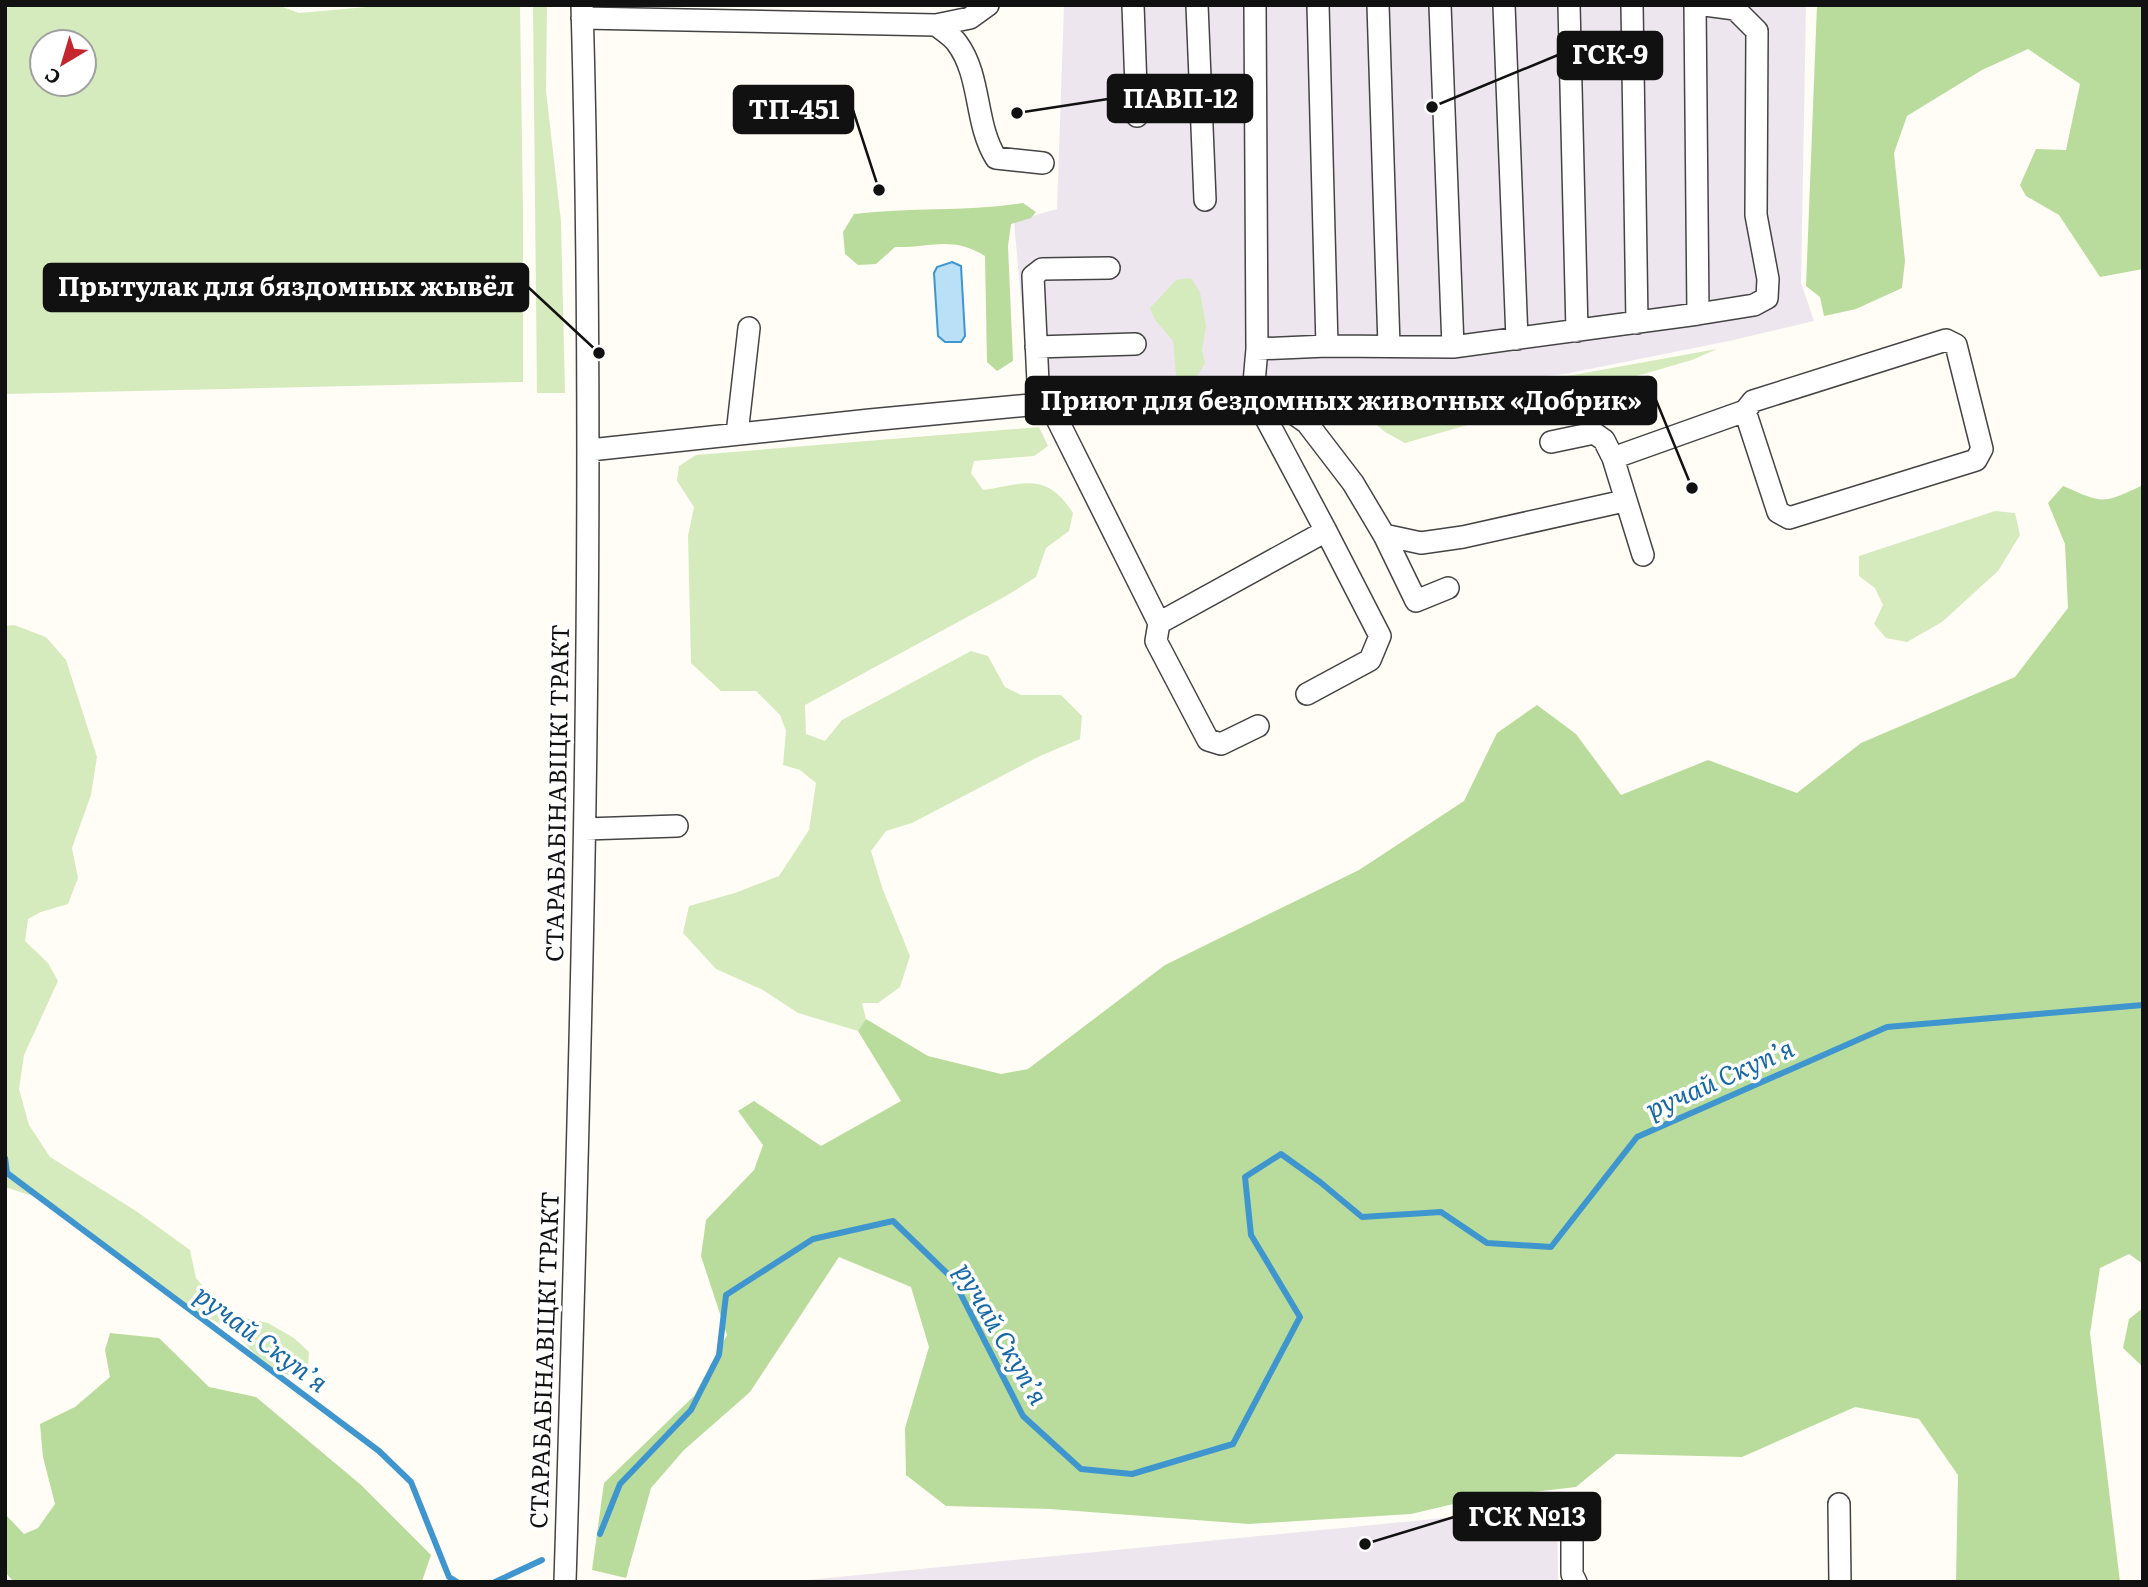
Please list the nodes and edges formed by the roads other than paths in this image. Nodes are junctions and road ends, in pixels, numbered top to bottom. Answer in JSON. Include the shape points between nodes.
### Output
{"nodes":[{"id":1,"x":988,"y":5,"type":"edge"},
{"id":2,"x":1133,"y":5,"type":"edge"},
{"id":3,"x":1197,"y":5,"type":"edge"},
{"id":4,"x":1255,"y":5,"type":"edge"},
{"id":5,"x":1318,"y":5,"type":"edge"},
{"id":6,"x":1378,"y":5,"type":"edge"},
{"id":7,"x":1440,"y":5,"type":"edge"},
{"id":8,"x":1504,"y":5,"type":"edge"},
{"id":9,"x":1569,"y":5,"type":"edge"},
{"id":10,"x":1632,"y":5,"type":"edge"},
{"id":11,"x":1695,"y":5,"type":"edge"},
{"id":12,"x":1705,"y":5,"type":"edge"},
{"id":13,"x":582,"y":12,"type":"edge"},
{"id":14,"x":936,"y":25,"type":"junction"},
{"id":15,"x":1137,"y":116,"type":"dead end"},
{"id":16,"x":1043,"y":163,"type":"dead end"},
{"id":17,"x":1205,"y":200,"type":"dead end"},
{"id":18,"x":1109,"y":268,"type":"dead end"},
{"id":19,"x":1698,"y":314,"type":"junction"},
{"id":20,"x":1637,"y":323,"type":"junction"},
{"id":21,"x":749,"y":328,"type":"dead end"},
{"id":22,"x":1577,"y":331,"type":"junction"},
{"id":23,"x":1517,"y":338,"type":"junction"},
{"id":24,"x":1135,"y":344,"type":"dead end"},
{"id":25,"x":1327,"y":346,"type":"junction"},
{"id":26,"x":1390,"y":346,"type":"junction"},
{"id":27,"x":1037,"y":347,"type":"junction"},
{"id":28,"x":1453,"y":347,"type":"junction"},
{"id":29,"x":1257,"y":349,"type":"junction"},
{"id":30,"x":1252,"y":394,"type":"junction"},
{"id":31,"x":1044,"y":404,"type":"junction"},
{"id":32,"x":1745,"y":411,"type":"junction"},
{"id":33,"x":737,"y":434,"type":"junction"},
{"id":34,"x":1551,"y":442,"type":"dead end"},
{"id":35,"x":590,"y":450,"type":"junction"},
{"id":36,"x":1613,"y":458,"type":"junction"},
{"id":37,"x":1625,"y":501,"type":"junction"},
{"id":38,"x":1326,"y":531,"type":"junction"},
{"id":39,"x":1384,"y":535,"type":"junction"},
{"id":40,"x":1643,"y":555,"type":"dead end"},
{"id":41,"x":1448,"y":588,"type":"dead end"},
{"id":42,"x":1159,"y":623,"type":"junction"},
{"id":43,"x":1307,"y":694,"type":"dead end"},
{"id":44,"x":1258,"y":726,"type":"dead end"},
{"id":45,"x":677,"y":826,"type":"dead end"},
{"id":46,"x":585,"y":829,"type":"junction"},
{"id":47,"x":1839,"y":1504,"type":"dead end"},
{"id":48,"x":1572,"y":1528,"type":"dead end"},
{"id":49,"x":565,"y":1582,"type":"edge"},
{"id":50,"x":1576,"y":1582,"type":"edge"},
{"id":51,"x":1840,"y":1582,"type":"edge"}],
"edges":[{"from":1,"to":14,"type":"street","via":[[970,18]]},
{"from":2,"to":15,"type":"street"},
{"from":3,"to":17,"type":"street"},
{"from":4,"to":29,"type":"street"},
{"from":5,"to":25,"type":"street"},
{"from":6,"to":26,"type":"street"},
{"from":7,"to":28,"type":"street"},
{"from":8,"to":23,"type":"street"},
{"from":9,"to":22,"type":"street"},
{"from":10,"to":20,"type":"street"},
{"from":11,"to":19,"type":"street"},
{"from":12,"to":19,"type":"street","via":[[1735,9],[1757,31],[1756,215],[1768,279],[1767,298],[1754,305]]},
{"from":13,"to":14,"type":"street"},
{"from":13,"to":35,"type":"street","name":"СТАРАБАБІНАВІЦКІ ТРАКТ"},
{"from":14,"to":16,"type":"street","via":[[956,41],[972,72],[986,141],[996,158]]},
{"from":18,"to":27,"type":"street","via":[[1042,269],[1033,276]]},
{"from":19,"to":20,"type":"street"},
{"from":20,"to":22,"type":"street"},
{"from":21,"to":33,"type":"street"},
{"from":22,"to":23,"type":"street"},
{"from":23,"to":28,"type":"street"},
{"from":24,"to":27,"type":"street"},
{"from":25,"to":26,"type":"street"},
{"from":25,"to":29,"type":"street"},
{"from":26,"to":28,"type":"street"},
{"from":27,"to":31,"type":"street"},
{"from":29,"to":30,"type":"street"},
{"from":30,"to":31,"type":"street","via":[[1135,395]]},
{"from":30,"to":38,"type":"street"},
{"from":30,"to":39,"type":"street","via":[[1270,397],[1307,423]]},
{"from":31,"to":33,"type":"street"},
{"from":31,"to":42,"type":"street"},
{"from":32,"to":32,"type":"street","via":[[1753,401],[1945,340],[1956,345],[1982,449],[1976,460],[1789,518],[1778,512]]},
{"from":32,"to":36,"type":"street"},
{"from":33,"to":35,"type":"street"},
{"from":34,"to":36,"type":"street","via":[[1594,433],[1604,440]]},
{"from":35,"to":46,"type":"street","name":"СТАРАБАБІНАВІЦКІ ТРАКТ"},
{"from":36,"to":37,"type":"street"},
{"from":37,"to":39,"type":"street","via":[[1421,543]]},
{"from":37,"to":40,"type":"street"},
{"from":38,"to":42,"type":"street"},
{"from":38,"to":43,"type":"street","via":[[1380,636],[1370,660]]},
{"from":39,"to":41,"type":"street","via":[[1416,601]]},
{"from":42,"to":44,"type":"street","via":[[1156,640],[1209,740],[1222,744]]},
{"from":45,"to":46,"type":"street"},
{"from":46,"to":49,"type":"street","name":"СТАРАБАБІНАВІЦКІ ТРАКТ"},
{"from":47,"to":51,"type":"street"},
{"from":48,"to":50,"type":"street"}]}
